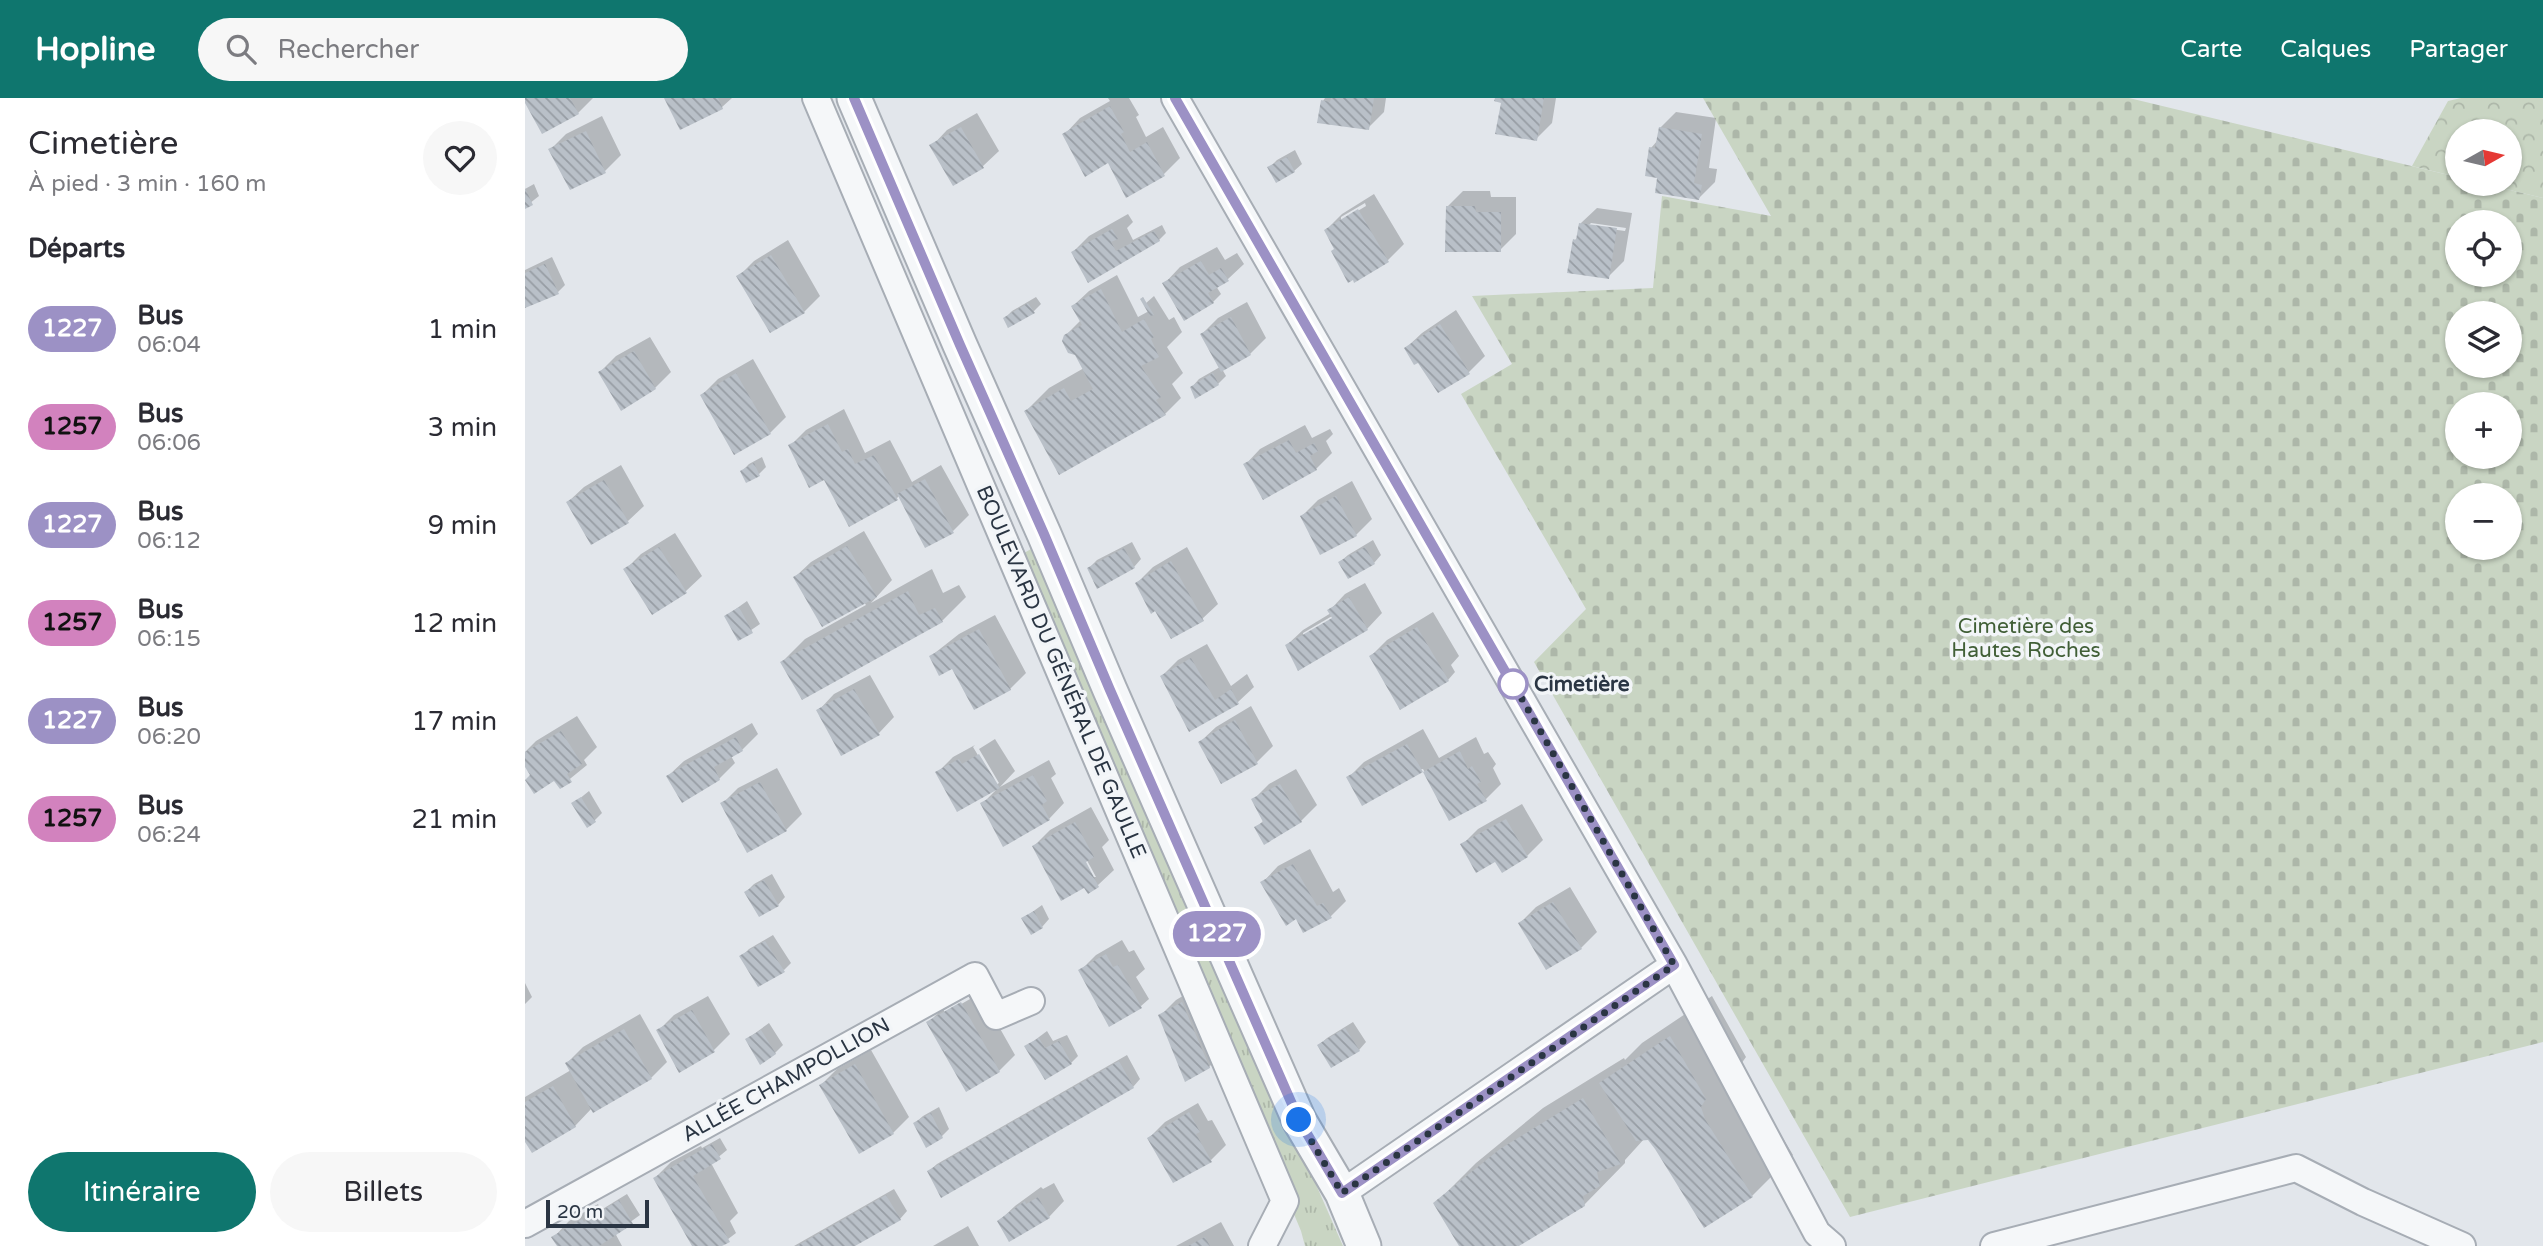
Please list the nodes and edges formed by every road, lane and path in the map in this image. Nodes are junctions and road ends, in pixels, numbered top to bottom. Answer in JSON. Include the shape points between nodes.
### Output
{"nodes":[{"id":1,"x":816,"y":98,"type":"edge"},
{"id":2,"x":854,"y":98,"type":"edge"},
{"id":3,"x":1175,"y":98,"type":"edge"},
{"id":4,"x":1674,"y":965,"type":"junction"},
{"id":5,"x":1031,"y":1000,"type":"dead end"},
{"id":6,"x":1342,"y":1193,"type":"junction"},
{"id":7,"x":525,"y":1224,"type":"edge"},
{"id":8,"x":1262,"y":1246,"type":"edge"},
{"id":9,"x":1364,"y":1246,"type":"edge"},
{"id":10,"x":1832,"y":1246,"type":"edge"},
{"id":11,"x":1994,"y":1246,"type":"edge"},
{"id":12,"x":2462,"y":1246,"type":"edge"}],
"edges":[{"from":1,"to":8,"type":"street","name":"BOULEVARD DU GÉNÉRAL DE GAULLE","via":[[1285,1202]]},
{"from":2,"to":6,"type":"street","name":"BOULEVARD DU GÉNÉRAL DE GAULLE","via":[[1299,1120]]},
{"from":3,"to":4,"type":"street"},
{"from":4,"to":6,"type":"street"},
{"from":4,"to":10,"type":"street","via":[[1818,1233]]},
{"from":5,"to":7,"type":"street","name":"ALLÉE CHAMPOLLION","via":[[996,1016],[975,976]]},
{"from":6,"to":9,"type":"street","name":"BOULEVARD DU GÉNÉRAL DE GAULLE"},
{"from":11,"to":12,"type":"street","via":[[2296,1168]]}]}
